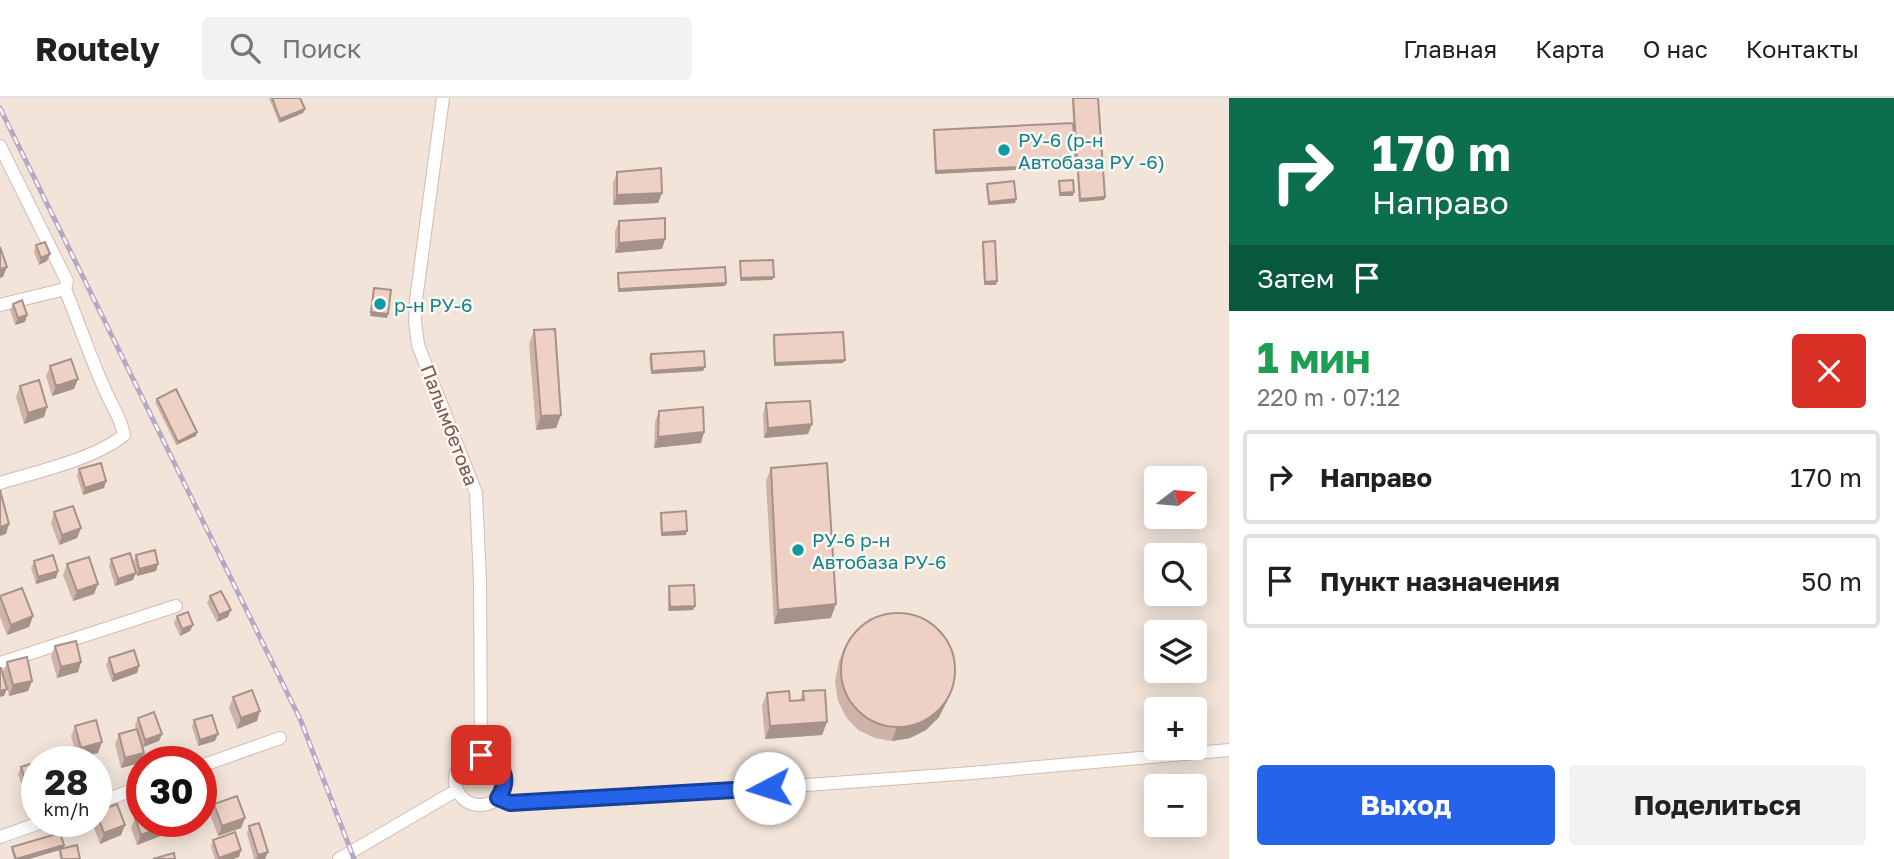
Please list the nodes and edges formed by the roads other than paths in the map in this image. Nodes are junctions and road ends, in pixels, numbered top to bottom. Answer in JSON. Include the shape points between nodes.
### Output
{"nodes":[{"id":1,"x":443,"y":98,"type":"edge"},
{"id":2,"x":0,"y":146,"type":"edge"},
{"id":3,"x":65,"y":289,"type":"junction"},
{"id":4,"x":0,"y":305,"type":"edge"},
{"id":5,"x":0,"y":483,"type":"edge"},
{"id":6,"x":176,"y":606,"type":"dead end"},
{"id":7,"x":0,"y":663,"type":"edge"},
{"id":8,"x":280,"y":738,"type":"dead end"},
{"id":9,"x":1229,"y":750,"type":"edge"},
{"id":10,"x":481,"y":755,"type":"junction"},
{"id":11,"x":217,"y":760,"type":"edge"},
{"id":12,"x":457,"y":790,"type":"junction"},
{"id":13,"x":498,"y":798,"type":"junction"},
{"id":14,"x":21,"y":829,"type":"edge"},
{"id":15,"x":0,"y":836,"type":"edge"},
{"id":16,"x":339,"y":859,"type":"edge"}],
"edges":[{"from":1,"to":10,"type":"street","name":"Палымбетова","via":[[415,321],[418,345],[476,493]]},
{"from":2,"to":3,"type":"street","via":[[67,281]]},
{"from":3,"to":4,"type":"street"},
{"from":3,"to":5,"type":"street","via":[[124,435],[81,457]]},
{"from":6,"to":7,"type":"street"},
{"from":8,"to":11,"type":"street"},
{"from":9,"to":13,"type":"street","via":[[725,792],[510,803]]},
{"from":10,"to":12,"type":"street","via":[[460,766]]},
{"from":10,"to":13,"type":"street","via":[[496,761],[505,774]]},
{"from":12,"to":13,"type":"street","via":[[475,805]]},
{"from":12,"to":16,"type":"street"},
{"from":14,"to":15,"type":"street"}]}
